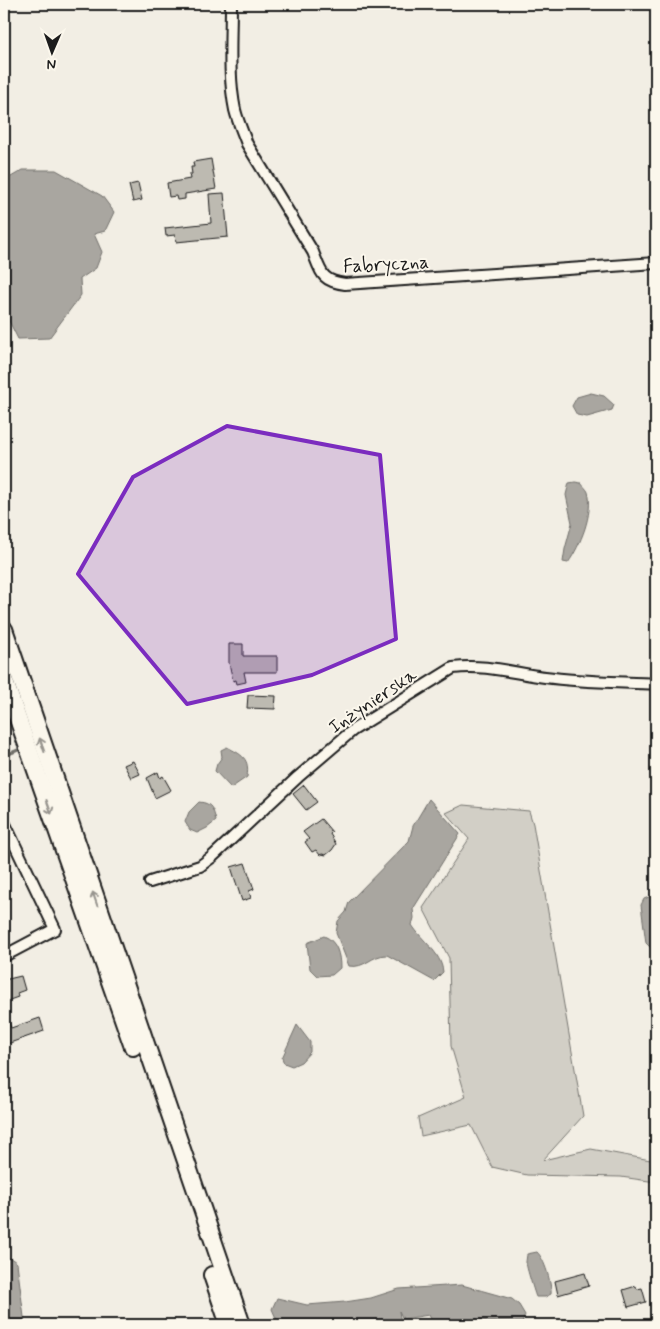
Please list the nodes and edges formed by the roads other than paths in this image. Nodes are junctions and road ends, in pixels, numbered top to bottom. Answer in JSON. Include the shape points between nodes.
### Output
{"nodes":[{"id":1,"x":231,"y":4,"type":"edge"},
{"id":2,"x":656,"y":263,"type":"edge"},
{"id":3,"x":4,"y":629,"type":"edge"},
{"id":4,"x":4,"y":678,"type":"edge"},
{"id":5,"x":656,"y":684,"type":"edge"},
{"id":6,"x":4,"y":822,"type":"edge"},
{"id":7,"x":150,"y":882,"type":"dead end"},
{"id":8,"x":4,"y":956,"type":"edge"},
{"id":9,"x":229,"y":1325,"type":"edge"},
{"id":10,"x":242,"y":1325,"type":"edge"}],
"edges":[{"from":1,"to":2,"type":"street","name":"Fabryczna","via":[[232,88],[243,133],[320,271],[333,282],[345,284]]},
{"from":10,"to":3,"type":"main road","one_way":true},
{"from":4,"to":9,"type":"main road","one_way":true},
{"from":5,"to":7,"type":"street","name":"Inżynierska","via":[[546,677],[486,666],[454,668],[352,730],[200,866]]},
{"from":6,"to":8,"type":"street","via":[[55,929]]}]}
